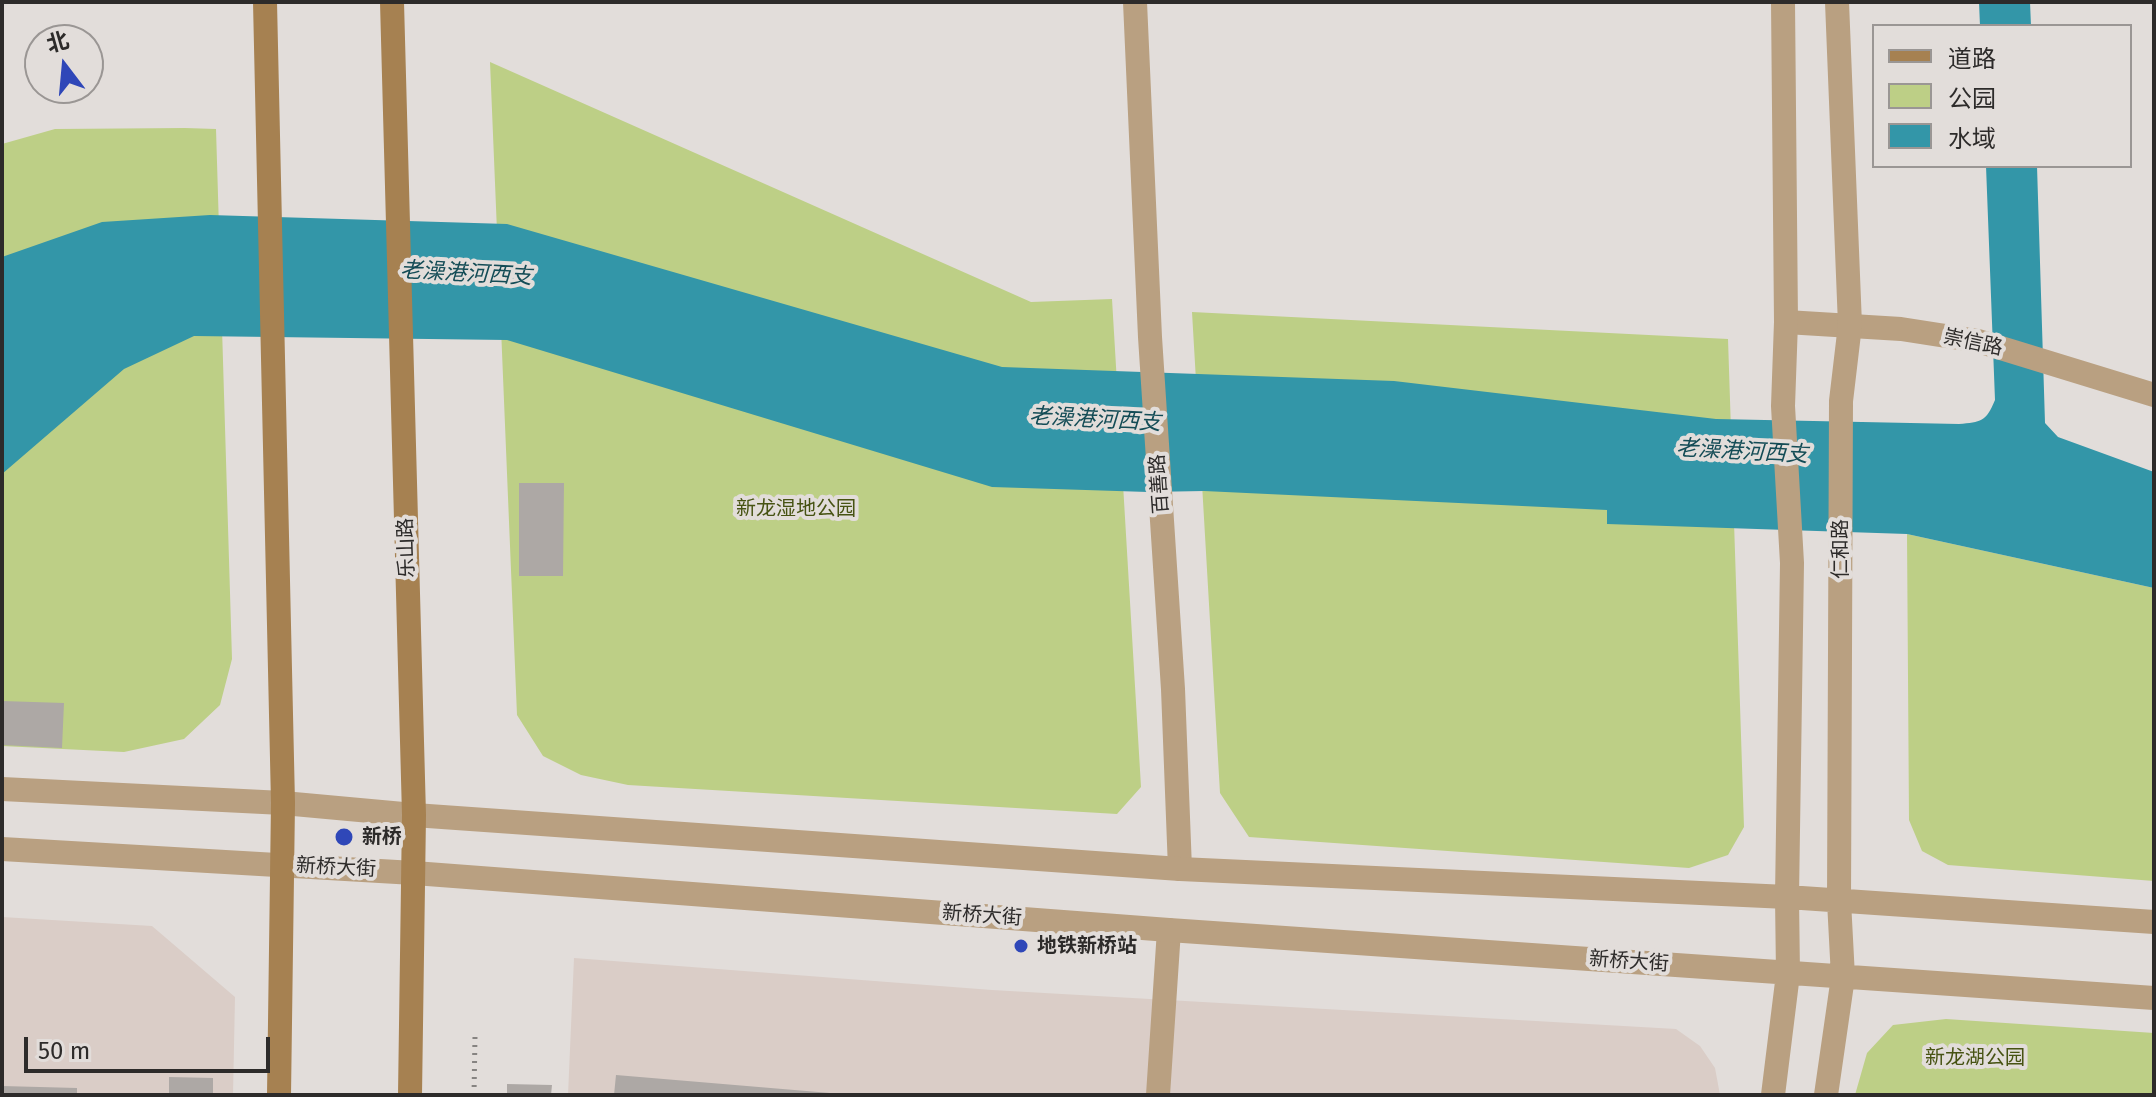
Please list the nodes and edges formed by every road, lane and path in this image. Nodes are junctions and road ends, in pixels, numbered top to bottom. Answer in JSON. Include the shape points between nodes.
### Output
{"nodes":[{"id":1,"x":265,"y":2,"type":"edge"},
{"id":2,"x":392,"y":2,"type":"edge"},
{"id":3,"x":1135,"y":2,"type":"edge"},
{"id":4,"x":1783,"y":2,"type":"edge"},
{"id":5,"x":1837,"y":2,"type":"edge"},
{"id":6,"x":1786,"y":322,"type":"junction"},
{"id":7,"x":1850,"y":325,"type":"junction"},
{"id":8,"x":2154,"y":395,"type":"edge"},
{"id":9,"x":2,"y":789,"type":"edge"},
{"id":10,"x":283,"y":803,"type":"junction"},
{"id":11,"x":414,"y":815,"type":"junction"},
{"id":12,"x":2,"y":849,"type":"edge"},
{"id":13,"x":282,"y":865,"type":"junction"},
{"id":14,"x":1180,"y":869,"type":"junction"},
{"id":15,"x":414,"y":873,"type":"junction"},
{"id":16,"x":1787,"y":897,"type":"junction"},
{"id":17,"x":1839,"y":901,"type":"junction"},
{"id":18,"x":2154,"y":922,"type":"edge"},
{"id":19,"x":1169,"y":930,"type":"junction"},
{"id":20,"x":1788,"y":974,"type":"junction"},
{"id":21,"x":1843,"y":977,"type":"junction"},
{"id":22,"x":2154,"y":998,"type":"edge"},
{"id":23,"x":475,"y":1036,"type":"dead end"},
{"id":24,"x":279,"y":1095,"type":"edge"},
{"id":25,"x":410,"y":1095,"type":"edge"},
{"id":26,"x":474,"y":1095,"type":"edge"},
{"id":27,"x":1158,"y":1095,"type":"edge"},
{"id":28,"x":1773,"y":1095,"type":"edge"},
{"id":29,"x":1826,"y":1095,"type":"edge"}],
"edges":[{"from":1,"to":10,"type":"main road"},
{"from":2,"to":11,"type":"main road","name":"乐山路"},
{"from":3,"to":14,"type":"street","name":"百善路"},
{"from":4,"to":6,"type":"street"},
{"from":5,"to":7,"type":"street","name":"仁和路"},
{"from":6,"to":7,"type":"street","name":"崇信路"},
{"from":6,"to":16,"type":"street","via":[[1783,406],[1792,563]]},
{"from":7,"to":8,"type":"street","name":"崇信路","via":[[1978,341]]},
{"from":7,"to":17,"type":"street","name":"仁和路","via":[[1841,401]]},
{"from":9,"to":10,"type":"street"},
{"from":10,"to":11,"type":"street"},
{"from":10,"to":13,"type":"main road"},
{"from":11,"to":14,"type":"street"},
{"from":11,"to":15,"type":"main road","name":"乐山路"},
{"from":12,"to":13,"type":"street","name":"新桥大街"},
{"from":13,"to":15,"type":"street","name":"新桥大街"},
{"from":13,"to":24,"type":"main road"},
{"from":14,"to":16,"type":"street"},
{"from":15,"to":19,"type":"street","name":"新桥大街"},
{"from":15,"to":25,"type":"main road","name":"乐山路"},
{"from":16,"to":17,"type":"street"},
{"from":16,"to":20,"type":"street"},
{"from":17,"to":18,"type":"street"},
{"from":17,"to":21,"type":"street","name":"仁和路"},
{"from":19,"to":20,"type":"street","name":"新桥大街"},
{"from":19,"to":27,"type":"street"},
{"from":20,"to":21,"type":"street","name":"新桥大街"},
{"from":20,"to":28,"type":"street"},
{"from":21,"to":22,"type":"street","name":"新桥大街"},
{"from":21,"to":29,"type":"street","name":"仁和路"},
{"from":23,"to":26,"type":"path"}]}
